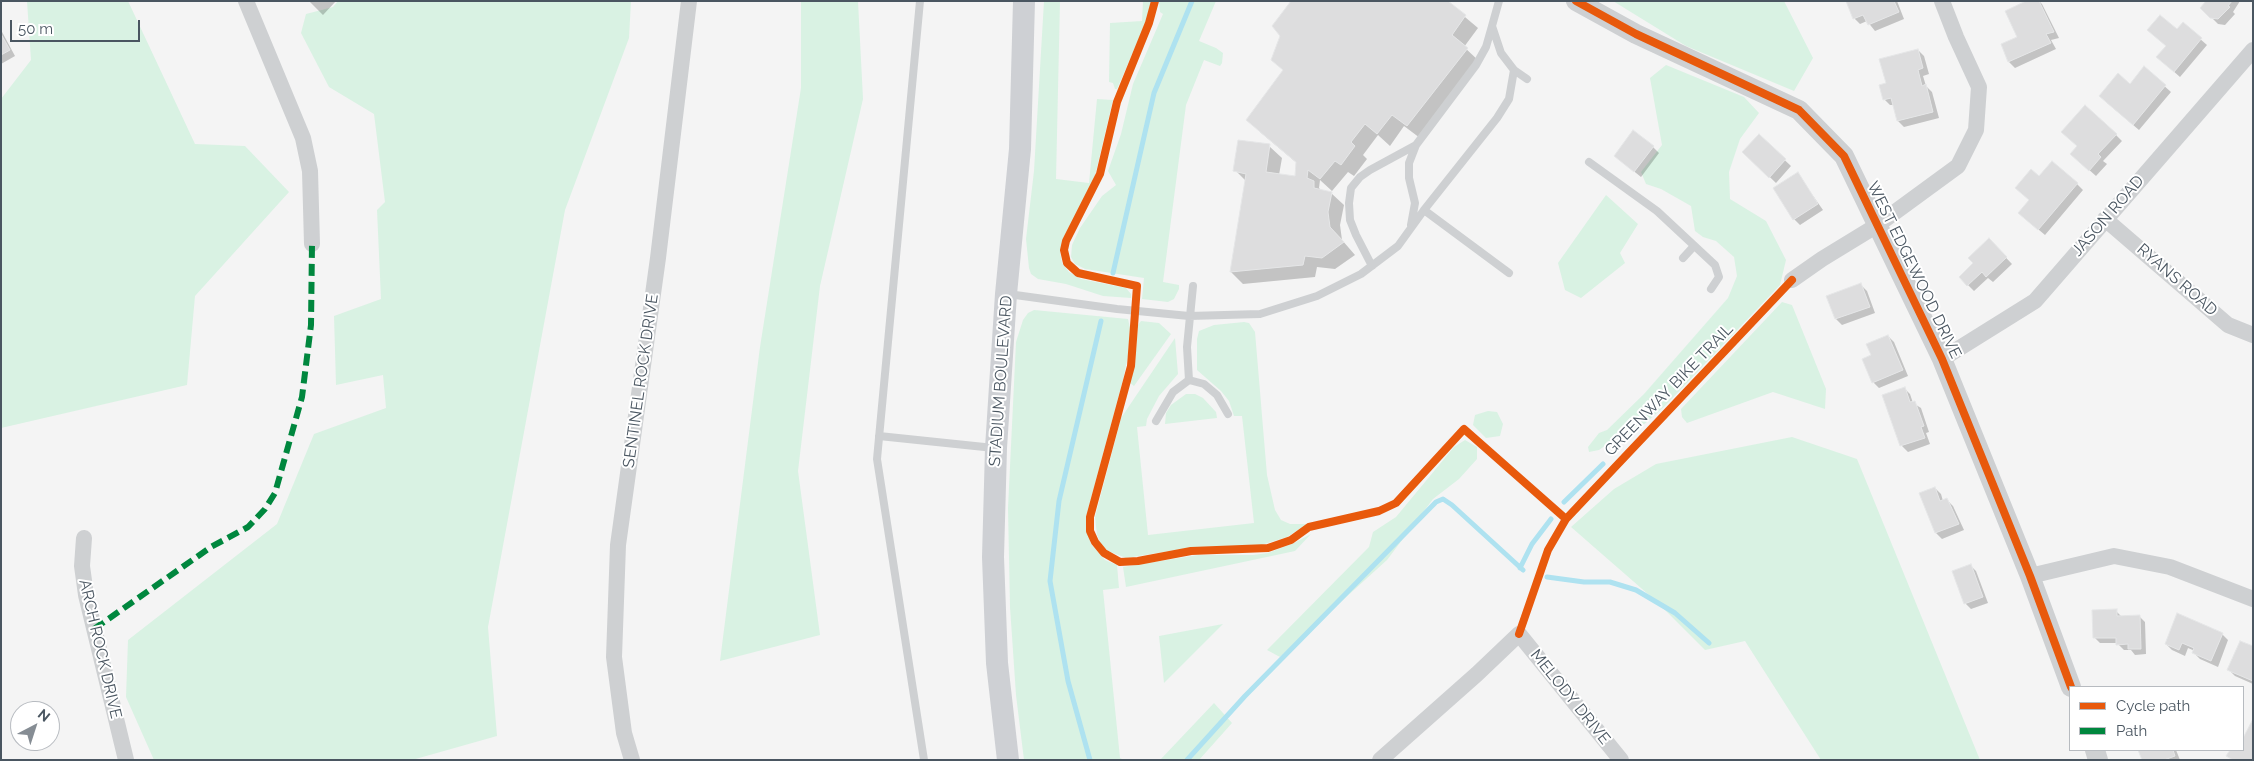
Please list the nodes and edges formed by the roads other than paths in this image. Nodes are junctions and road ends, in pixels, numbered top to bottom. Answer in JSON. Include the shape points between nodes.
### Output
{"nodes":[{"id":1,"x":246,"y":1,"type":"edge"},
{"id":2,"x":689,"y":1,"type":"edge"},
{"id":3,"x":920,"y":1,"type":"edge"},
{"id":4,"x":1024,"y":1,"type":"edge"},
{"id":5,"x":1499,"y":1,"type":"edge"},
{"id":6,"x":1576,"y":1,"type":"edge"},
{"id":7,"x":1942,"y":1,"type":"edge"},
{"id":8,"x":1492,"y":26,"type":"junction"},
{"id":9,"x":2253,"y":50,"type":"edge"},
{"id":10,"x":1514,"y":70,"type":"junction"},
{"id":11,"x":1527,"y":79,"type":"dead end"},
{"id":12,"x":1416,"y":145,"type":"junction"},
{"id":13,"x":1589,"y":162,"type":"dead end"},
{"id":14,"x":1424,"y":210,"type":"junction"},
{"id":15,"x":2105,"y":218,"type":"junction"},
{"id":16,"x":1876,"y":226,"type":"junction"},
{"id":17,"x":1410,"y":229,"type":"junction"},
{"id":18,"x":312,"y":244,"type":"dead end"},
{"id":19,"x":1694,"y":246,"type":"junction"},
{"id":20,"x":1684,"y":258,"type":"dead end"},
{"id":21,"x":1372,"y":266,"type":"junction"},
{"id":22,"x":1509,"y":273,"type":"dead end"},
{"id":23,"x":1792,"y":280,"type":"dead end"},
{"id":24,"x":1193,"y":286,"type":"dead end"},
{"id":25,"x":1711,"y":289,"type":"dead end"},
{"id":26,"x":1006,"y":294,"type":"junction"},
{"id":27,"x":1189,"y":316,"type":"junction"},
{"id":28,"x":2253,"y":335,"type":"edge"},
{"id":29,"x":1942,"y":359,"type":"junction"},
{"id":30,"x":1188,"y":380,"type":"junction"},
{"id":31,"x":1228,"y":414,"type":"dead end"},
{"id":32,"x":1156,"y":421,"type":"dead end"},
{"id":33,"x":879,"y":436,"type":"junction"},
{"id":34,"x":996,"y":448,"type":"junction"},
{"id":35,"x":84,"y":538,"type":"dead end"},
{"id":36,"x":2030,"y":576,"type":"junction"},
{"id":37,"x":2253,"y":599,"type":"edge"},
{"id":38,"x":2072,"y":686,"type":"edge"},
{"id":39,"x":126,"y":760,"type":"edge"},
{"id":40,"x":632,"y":760,"type":"edge"},
{"id":41,"x":924,"y":760,"type":"edge"},
{"id":42,"x":1008,"y":760,"type":"edge"},
{"id":43,"x":1380,"y":760,"type":"edge"},
{"id":44,"x":1621,"y":760,"type":"edge"}],
"edges":[{"from":1,"to":18,"type":"street","via":[[303,138],[310,171]]},
{"from":2,"to":40,"type":"street","name":"SENTINEL ROCK DRIVE","via":[[658,258],[618,545],[614,657],[624,733]]},
{"from":3,"to":33,"type":"lane"},
{"from":4,"to":26,"type":"main road","name":"STADIUM BOULEVARD","via":[[1020,149]]},
{"from":5,"to":8,"type":"lane"},
{"from":6,"to":16,"type":"street","name":"WEST EDGEWOOD DRIVE","via":[[1636,34],[1800,110],[1844,156]]},
{"from":7,"to":16,"type":"street","via":[[1979,87],[1976,130],[1958,166]]},
{"from":8,"to":10,"type":"lane","via":[[1502,53]]},
{"from":8,"to":12,"type":"lane","via":[[1476,65]]},
{"from":9,"to":15,"type":"street","name":"JASON ROAD"},
{"from":10,"to":11,"type":"lane"},
{"from":10,"to":14,"type":"lane","via":[[1508,99],[1497,118]]},
{"from":12,"to":17,"type":"lane","via":[[1409,163],[1414,203]]},
{"from":12,"to":21,"type":"lane","via":[[1370,170],[1351,188],[1348,203],[1350,220]]},
{"from":13,"to":19,"type":"lane","via":[[1657,211]]},
{"from":14,"to":17,"type":"lane"},
{"from":14,"to":22,"type":"lane"},
{"from":15,"to":28,"type":"street","name":"RYANS ROAD","via":[[2228,325]]},
{"from":15,"to":29,"type":"street","name":"JASON ROAD","via":[[2035,301]]},
{"from":16,"to":23,"type":"street"},
{"from":16,"to":29,"type":"street","name":"WEST EDGEWOOD DRIVE"},
{"from":17,"to":21,"type":"lane","via":[[1398,246]]},
{"from":19,"to":20,"type":"lane"},
{"from":19,"to":25,"type":"lane","via":[[1718,271]]},
{"from":21,"to":27,"type":"lane","via":[[1317,296],[1262,314]]},
{"from":24,"to":27,"type":"lane"},
{"from":26,"to":27,"type":"lane"},
{"from":26,"to":34,"type":"main road","name":"STADIUM BOULEVARD"},
{"from":27,"to":30,"type":"lane"},
{"from":29,"to":36,"type":"street","name":"WEST EDGEWOOD DRIVE"},
{"from":30,"to":31,"type":"lane","via":[[1204,384],[1217,394]]},
{"from":30,"to":32,"type":"lane","via":[[1173,392]]},
{"from":33,"to":34,"type":"lane"},
{"from":33,"to":41,"type":"lane","via":[[877,459]]},
{"from":34,"to":42,"type":"main road","name":"STADIUM BOULEVARD","via":[[993,557],[997,663]]},
{"from":35,"to":39,"type":"street","name":"ARCH ROCK DRIVE","via":[[82,566],[86,595]]},
{"from":36,"to":37,"type":"street","via":[[2114,556],[2170,567]]},
{"from":36,"to":38,"type":"street","name":"WEST EDGEWOOD DRIVE"},
{"from":43,"to":44,"type":"street","name":"MELODY DRIVE","via":[[1519,634]]}]}
